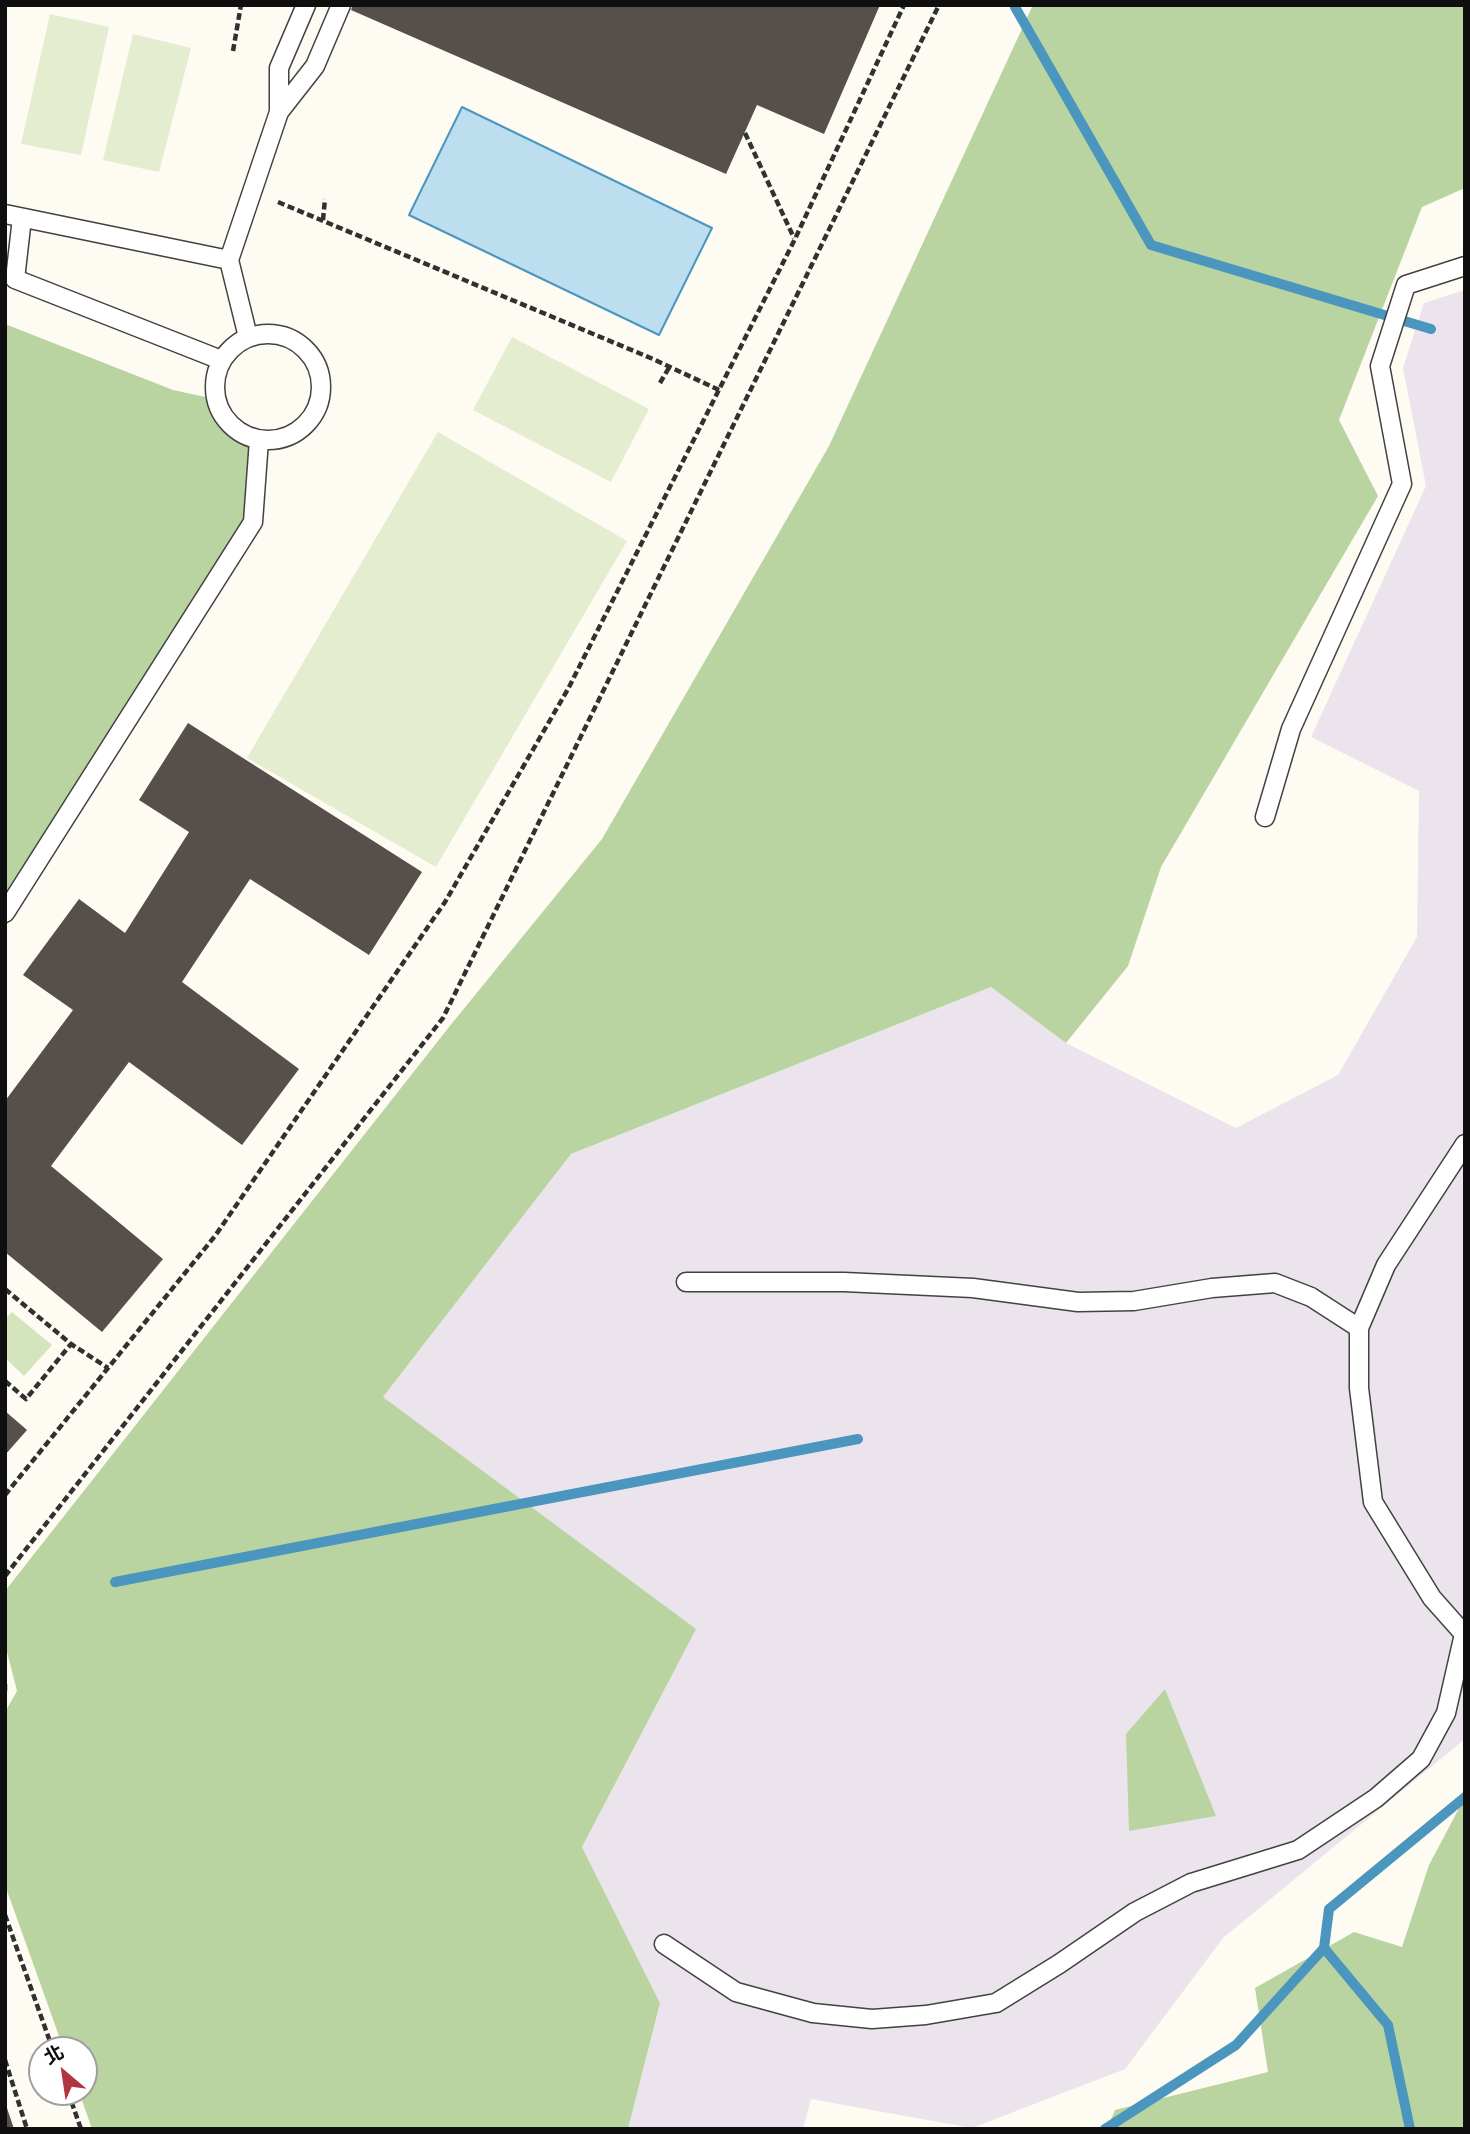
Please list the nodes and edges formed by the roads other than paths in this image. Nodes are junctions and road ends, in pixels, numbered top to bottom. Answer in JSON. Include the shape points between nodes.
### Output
{"nodes":[{"id":1,"x":306,"y":5,"type":"edge"},
{"id":2,"x":341,"y":5,"type":"edge"},
{"id":3,"x":279,"y":111,"type":"junction"},
{"id":4,"x":14,"y":216,"type":"edge"},
{"id":5,"x":229,"y":260,"type":"junction"},
{"id":6,"x":1465,"y":266,"type":"edge"},
{"id":7,"x":248,"y":337,"type":"junction"},
{"id":8,"x":221,"y":360,"type":"junction"},
{"id":9,"x":259,"y":440,"type":"junction"},
{"id":10,"x":1265,"y":817,"type":"dead end"},
{"id":11,"x":5,"y":913,"type":"edge"},
{"id":12,"x":1465,"y":1144,"type":"edge"},
{"id":13,"x":687,"y":1282,"type":"dead end"},
{"id":14,"x":1359,"y":1328,"type":"junction"},
{"id":15,"x":664,"y":1944,"type":"dead end"}],
"edges":[{"from":1,"to":3,"type":"lane","via":[[279,68]]},
{"from":2,"to":3,"type":"lane","via":[[315,66]]},
{"from":3,"to":5,"type":"lane"},
{"from":4,"to":5,"type":"lane"},
{"from":4,"to":8,"type":"lane","via":[[15,278]]},
{"from":5,"to":7,"type":"lane"},
{"from":6,"to":10,"type":"lane","via":[[1406,285],[1380,366],[1402,484],[1291,729]]},
{"from":7,"to":8,"type":"lane"},
{"from":7,"to":9,"type":"lane","via":[[284,336],[312,356],[320,373],[317,408],[308,423],[294,434]]},
{"from":8,"to":9,"type":"lane","via":[[214,386],[222,416],[234,429]]},
{"from":9,"to":11,"type":"lane","via":[[253,522]]},
{"from":12,"to":14,"type":"lane","via":[[1386,1265]]},
{"from":13,"to":14,"type":"lane","via":[[973,1288],[1078,1302],[1134,1301],[1275,1283],[1311,1297]]},
{"from":14,"to":15,"type":"lane","via":[[1359,1388],[1373,1502],[1432,1598],[1464,1634],[1446,1713],[1421,1759],[1376,1798],[1298,1850],[1191,1883],[1135,1912],[996,2003],[872,2019],[813,2012],[736,1992]]}]}
